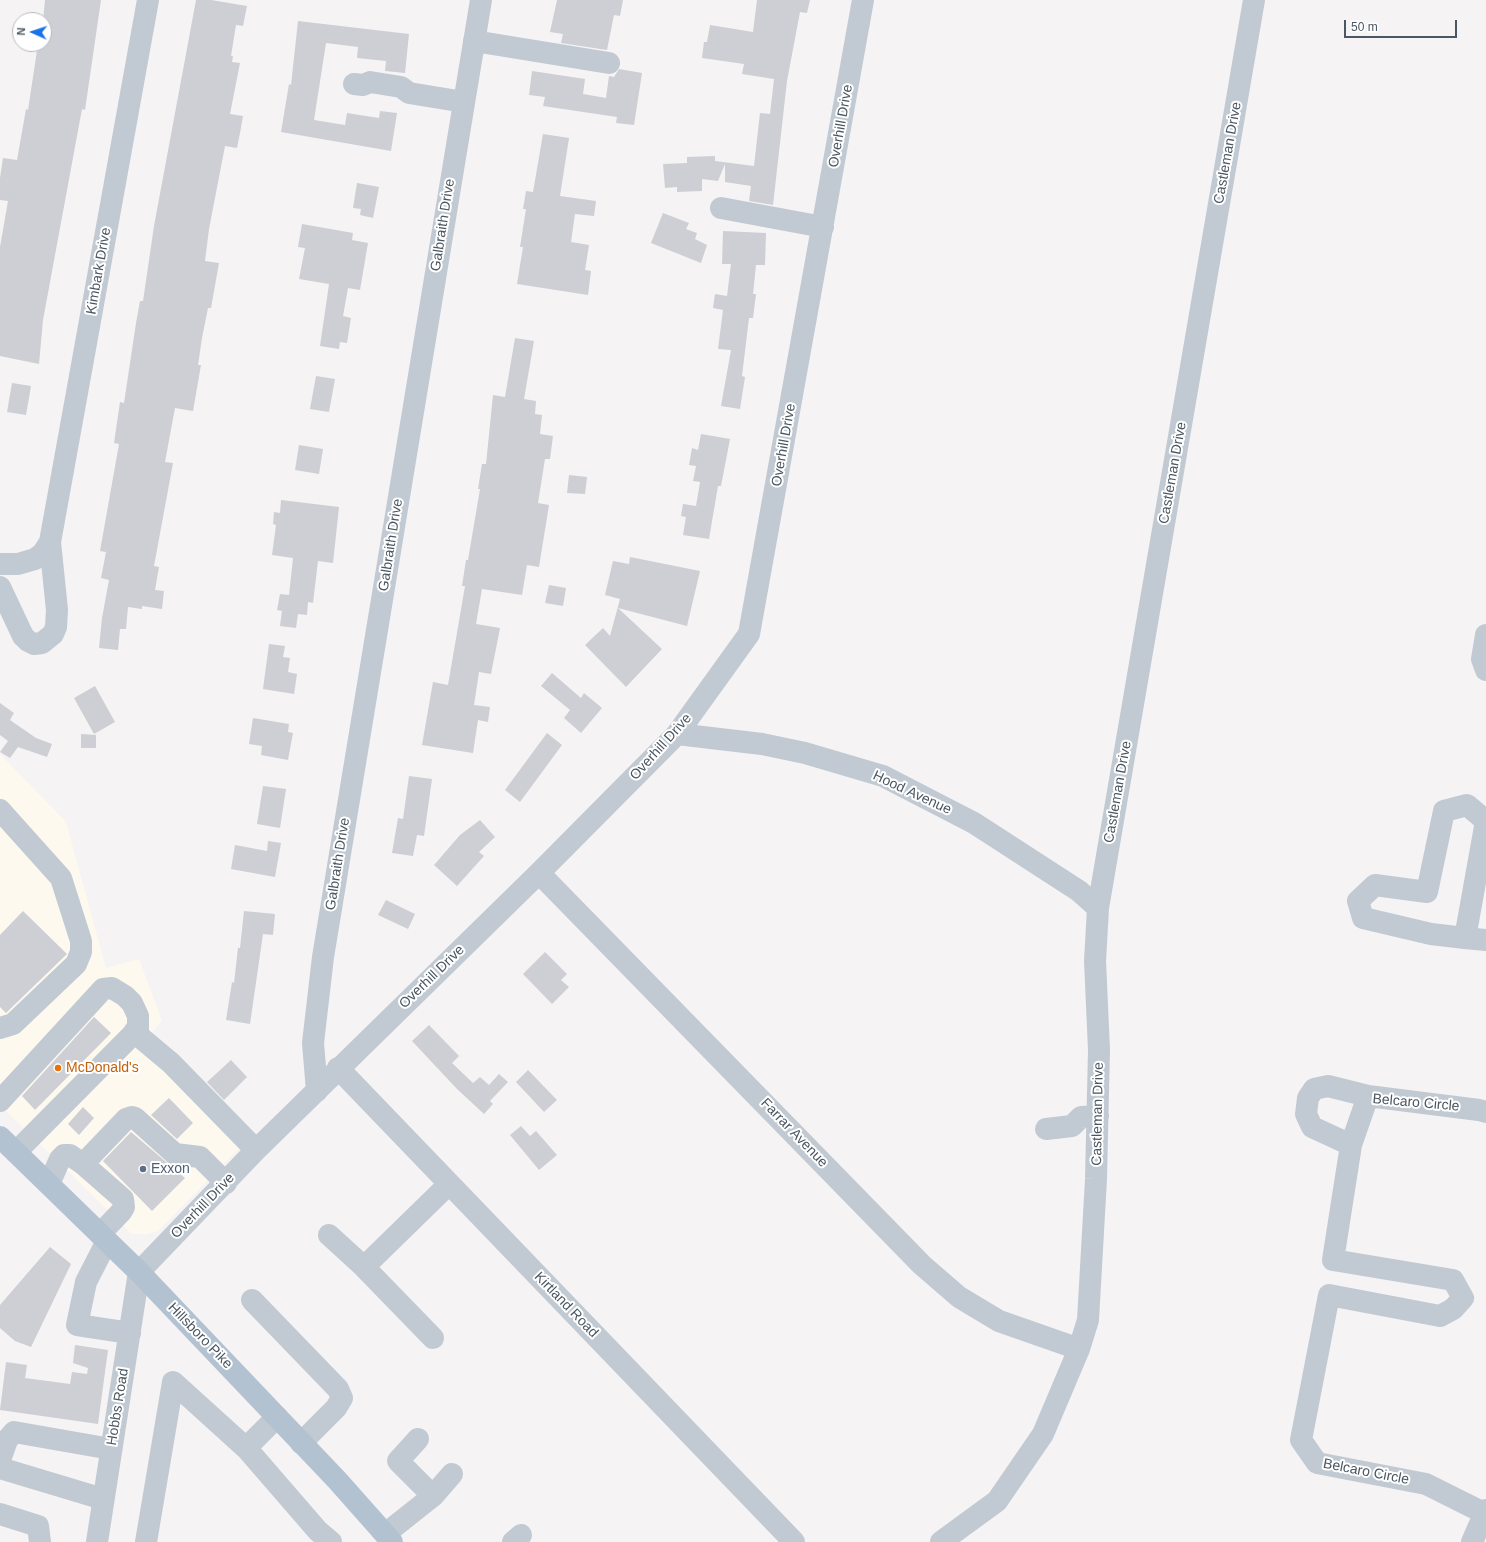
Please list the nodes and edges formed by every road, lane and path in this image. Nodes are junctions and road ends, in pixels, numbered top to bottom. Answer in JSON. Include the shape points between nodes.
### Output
{"nodes":[{"id":1,"x":148,"y":0,"type":"edge"},
{"id":2,"x":481,"y":0,"type":"edge"},
{"id":3,"x":863,"y":0,"type":"edge"},
{"id":4,"x":1254,"y":0,"type":"edge"},
{"id":5,"x":474,"y":41,"type":"junction"},
{"id":6,"x":609,"y":63,"type":"dead end"},
{"id":7,"x":359,"y":84,"type":"dead end"},
{"id":8,"x":464,"y":102,"type":"junction"},
{"id":9,"x":721,"y":208,"type":"dead end"},
{"id":10,"x":823,"y":227,"type":"junction"},
{"id":11,"x":50,"y":542,"type":"junction"},
{"id":12,"x":0,"y":564,"type":"edge"},
{"id":13,"x":0,"y":587,"type":"edge"},
{"id":14,"x":1486,"y":635,"type":"edge"},
{"id":15,"x":1486,"y":670,"type":"edge"},
{"id":16,"x":677,"y":734,"type":"junction"},
{"id":17,"x":0,"y":810,"type":"edge"},
{"id":18,"x":539,"y":873,"type":"junction"},
{"id":19,"x":1098,"y":908,"type":"junction"},
{"id":20,"x":1465,"y":938,"type":"junction"},
{"id":21,"x":1486,"y":940,"type":"edge"},
{"id":22,"x":0,"y":1028,"type":"edge"},
{"id":23,"x":134,"y":1032,"type":"junction"},
{"id":24,"x":338,"y":1068,"type":"junction"},
{"id":25,"x":317,"y":1091,"type":"junction"},
{"id":26,"x":1368,"y":1096,"type":"junction"},
{"id":27,"x":0,"y":1101,"type":"edge"},
{"id":28,"x":1486,"y":1112,"type":"edge"},
{"id":29,"x":1098,"y":1116,"type":"junction"},
{"id":30,"x":1046,"y":1129,"type":"dead end"},
{"id":31,"x":0,"y":1137,"type":"edge"},
{"id":32,"x":1351,"y":1145,"type":"junction"},
{"id":33,"x":256,"y":1150,"type":"junction"},
{"id":34,"x":16,"y":1152,"type":"junction"},
{"id":35,"x":83,"y":1164,"type":"junction"},
{"id":36,"x":226,"y":1183,"type":"junction"},
{"id":37,"x":48,"y":1184,"type":"junction"},
{"id":38,"x":449,"y":1184,"type":"junction"},
{"id":39,"x":329,"y":1235,"type":"dead end"},
{"id":40,"x":103,"y":1237,"type":"junction"},
{"id":41,"x":1333,"y":1260,"type":"junction"},
{"id":42,"x":364,"y":1267,"type":"junction"},
{"id":43,"x":139,"y":1272,"type":"junction"},
{"id":44,"x":1328,"y":1295,"type":"junction"},
{"id":45,"x":252,"y":1300,"type":"dead end"},
{"id":46,"x":130,"y":1334,"type":"junction"},
{"id":47,"x":433,"y":1338,"type":"dead end"},
{"id":48,"x":1079,"y":1349,"type":"junction"},
{"id":49,"x":277,"y":1417,"type":"junction"},
{"id":50,"x":418,"y":1439,"type":"dead end"},
{"id":51,"x":301,"y":1443,"type":"junction"},
{"id":52,"x":246,"y":1448,"type":"junction"},
{"id":53,"x":111,"y":1449,"type":"junction"},
{"id":54,"x":0,"y":1460,"type":"edge"},
{"id":55,"x":0,"y":1468,"type":"edge"},
{"id":56,"x":452,"y":1474,"type":"dead end"},
{"id":57,"x":433,"y":1496,"type":"junction"},
{"id":58,"x":103,"y":1499,"type":"junction"},
{"id":59,"x":1486,"y":1512,"type":"edge"},
{"id":60,"x":0,"y":1514,"type":"edge"},
{"id":61,"x":388,"y":1538,"type":"edge"},
{"id":62,"x":40,"y":1542,"type":"edge"},
{"id":63,"x":97,"y":1542,"type":"edge"},
{"id":64,"x":146,"y":1542,"type":"edge"},
{"id":65,"x":331,"y":1542,"type":"edge"},
{"id":66,"x":794,"y":1542,"type":"edge"},
{"id":67,"x":941,"y":1542,"type":"edge"},
{"id":68,"x":1472,"y":1542,"type":"edge"}],
"edges":[{"from":1,"to":11,"type":"street","name":"Kimbark Drive"},
{"from":2,"to":5,"type":"street","name":"Galbraith Drive"},
{"from":3,"to":10,"type":"street","name":"Overhill Drive"},
{"from":4,"to":19,"type":"street","name":"Castleman Drive"},
{"from":5,"to":6,"type":"street"},
{"from":5,"to":8,"type":"street","name":"Galbraith Drive"},
{"from":7,"to":8,"type":"street","via":[[370,92],[400,97],[408,93]]},
{"from":8,"to":25,"type":"street","name":"Galbraith Drive","via":[[322,957],[312,1043]]},
{"from":9,"to":10,"type":"street"},
{"from":10,"to":16,"type":"street","name":"Overhill Drive","via":[[750,634]]},
{"from":11,"to":12,"type":"street","name":"Kimbark Drive","via":[[43,553],[35,559],[18,564]]},
{"from":11,"to":13,"type":"street","name":"Kimbark Drive","via":[[57,618],[53,634],[48,639],[34,644],[23,636]]},
{"from":14,"to":15,"type":"street","via":[[1482,659]]},
{"from":16,"to":18,"type":"street","name":"Overhill Drive"},
{"from":16,"to":19,"type":"street","name":"Hood Avenue","via":[[777,747],[883,776],[974,823],[1079,891]]},
{"from":17,"to":22,"type":"street","via":[[60,878],[81,941],[81,952],[76,964],[13,1024]]},
{"from":18,"to":24,"type":"street","name":"Overhill Drive"},
{"from":18,"to":48,"type":"street","name":"Farrar Avenue","via":[[922,1265],[958,1297],[999,1321]]},
{"from":19,"to":29,"type":"street","name":"Castleman Drive","via":[[1095,961],[1099,1050]]},
{"from":20,"to":20,"type":"street","via":[[1431,934],[1363,918],[1358,901],[1375,885],[1427,892],[1444,811],[1467,805],[1486,821]]},
{"from":20,"to":21,"type":"street"},
{"from":23,"to":27,"type":"street","via":[[138,1029],[138,1016],[132,1003],[112,988],[103,988]]},
{"from":23,"to":33,"type":"street","via":[[171,1063]]},
{"from":23,"to":34,"type":"street"},
{"from":24,"to":25,"type":"street","name":"Overhill Drive"},
{"from":24,"to":38,"type":"street","name":"Kirtland Road"},
{"from":25,"to":33,"type":"street","name":"Overhill Drive"},
{"from":26,"to":28,"type":"street","name":"Belcaro Circle"},
{"from":26,"to":32,"type":"street","name":"Belcaro Circle"},
{"from":26,"to":32,"type":"street","via":[[1328,1086],[1314,1089],[1308,1098],[1306,1114],[1312,1127]]},
{"from":29,"to":30,"type":"street","via":[[1082,1117],[1072,1126]]},
{"from":29,"to":48,"type":"street","name":"Castleman Drive","via":[[1088,1320]]},
{"from":31,"to":34,"type":"main road","name":"Hillsboro Pike"},
{"from":32,"to":41,"type":"street","name":"Belcaro Circle"},
{"from":33,"to":36,"type":"street","name":"Overhill Drive"},
{"from":34,"to":37,"type":"main road","name":"Hillsboro Pike"},
{"from":35,"to":36,"type":"street","via":[[126,1119],[132,1117],[175,1154],[200,1157]]},
{"from":35,"to":37,"type":"street","via":[[70,1155],[64,1155]]},
{"from":35,"to":40,"type":"street","via":[[123,1199],[124,1207]]},
{"from":36,"to":43,"type":"street","name":"Overhill Drive"},
{"from":37,"to":40,"type":"main road","name":"Hillsboro Pike"},
{"from":38,"to":42,"type":"street"},
{"from":38,"to":66,"type":"street","name":"Kirtland Road"},
{"from":39,"to":42,"type":"street"},
{"from":40,"to":43,"type":"main road","name":"Hillsboro Pike"},
{"from":40,"to":46,"type":"street","via":[[86,1282],[77,1325]]},
{"from":41,"to":44,"type":"street","name":"Belcaro Circle"},
{"from":41,"to":44,"type":"street","via":[[1453,1280],[1463,1298],[1453,1310],[1440,1316]]},
{"from":42,"to":47,"type":"street"},
{"from":43,"to":46,"type":"street","name":"Hobbs Road"},
{"from":43,"to":49,"type":"main road","name":"Hillsboro Pike"},
{"from":44,"to":59,"type":"street","name":"Belcaro Circle","via":[[1301,1440],[1313,1457],[1317,1462],[1426,1484]]},
{"from":45,"to":51,"type":"street","via":[[338,1389],[342,1398],[336,1408]]},
{"from":46,"to":53,"type":"street","name":"Hobbs Road"},
{"from":48,"to":67,"type":"street","name":"Castleman Drive","via":[[1043,1434],[997,1501]]},
{"from":49,"to":51,"type":"main road","name":"Hillsboro Pike"},
{"from":49,"to":52,"type":"street"},
{"from":50,"to":57,"type":"street","via":[[398,1461]]},
{"from":51,"to":61,"type":"main road","name":"Hillsboro Pike"},
{"from":52,"to":64,"type":"street","via":[[173,1382]]},
{"from":52,"to":65,"type":"street","via":[[318,1531]]},
{"from":53,"to":54,"type":"street","via":[[14,1432],[6,1440]]},
{"from":53,"to":58,"type":"street","name":"Hobbs Road"},
{"from":55,"to":58,"type":"street"},
{"from":56,"to":57,"type":"street"},
{"from":57,"to":61,"type":"street"},
{"from":58,"to":63,"type":"street","name":"Hobbs Road"},
{"from":59,"to":68,"type":"street"},
{"from":60,"to":62,"type":"street","via":[[38,1526]]}]}
